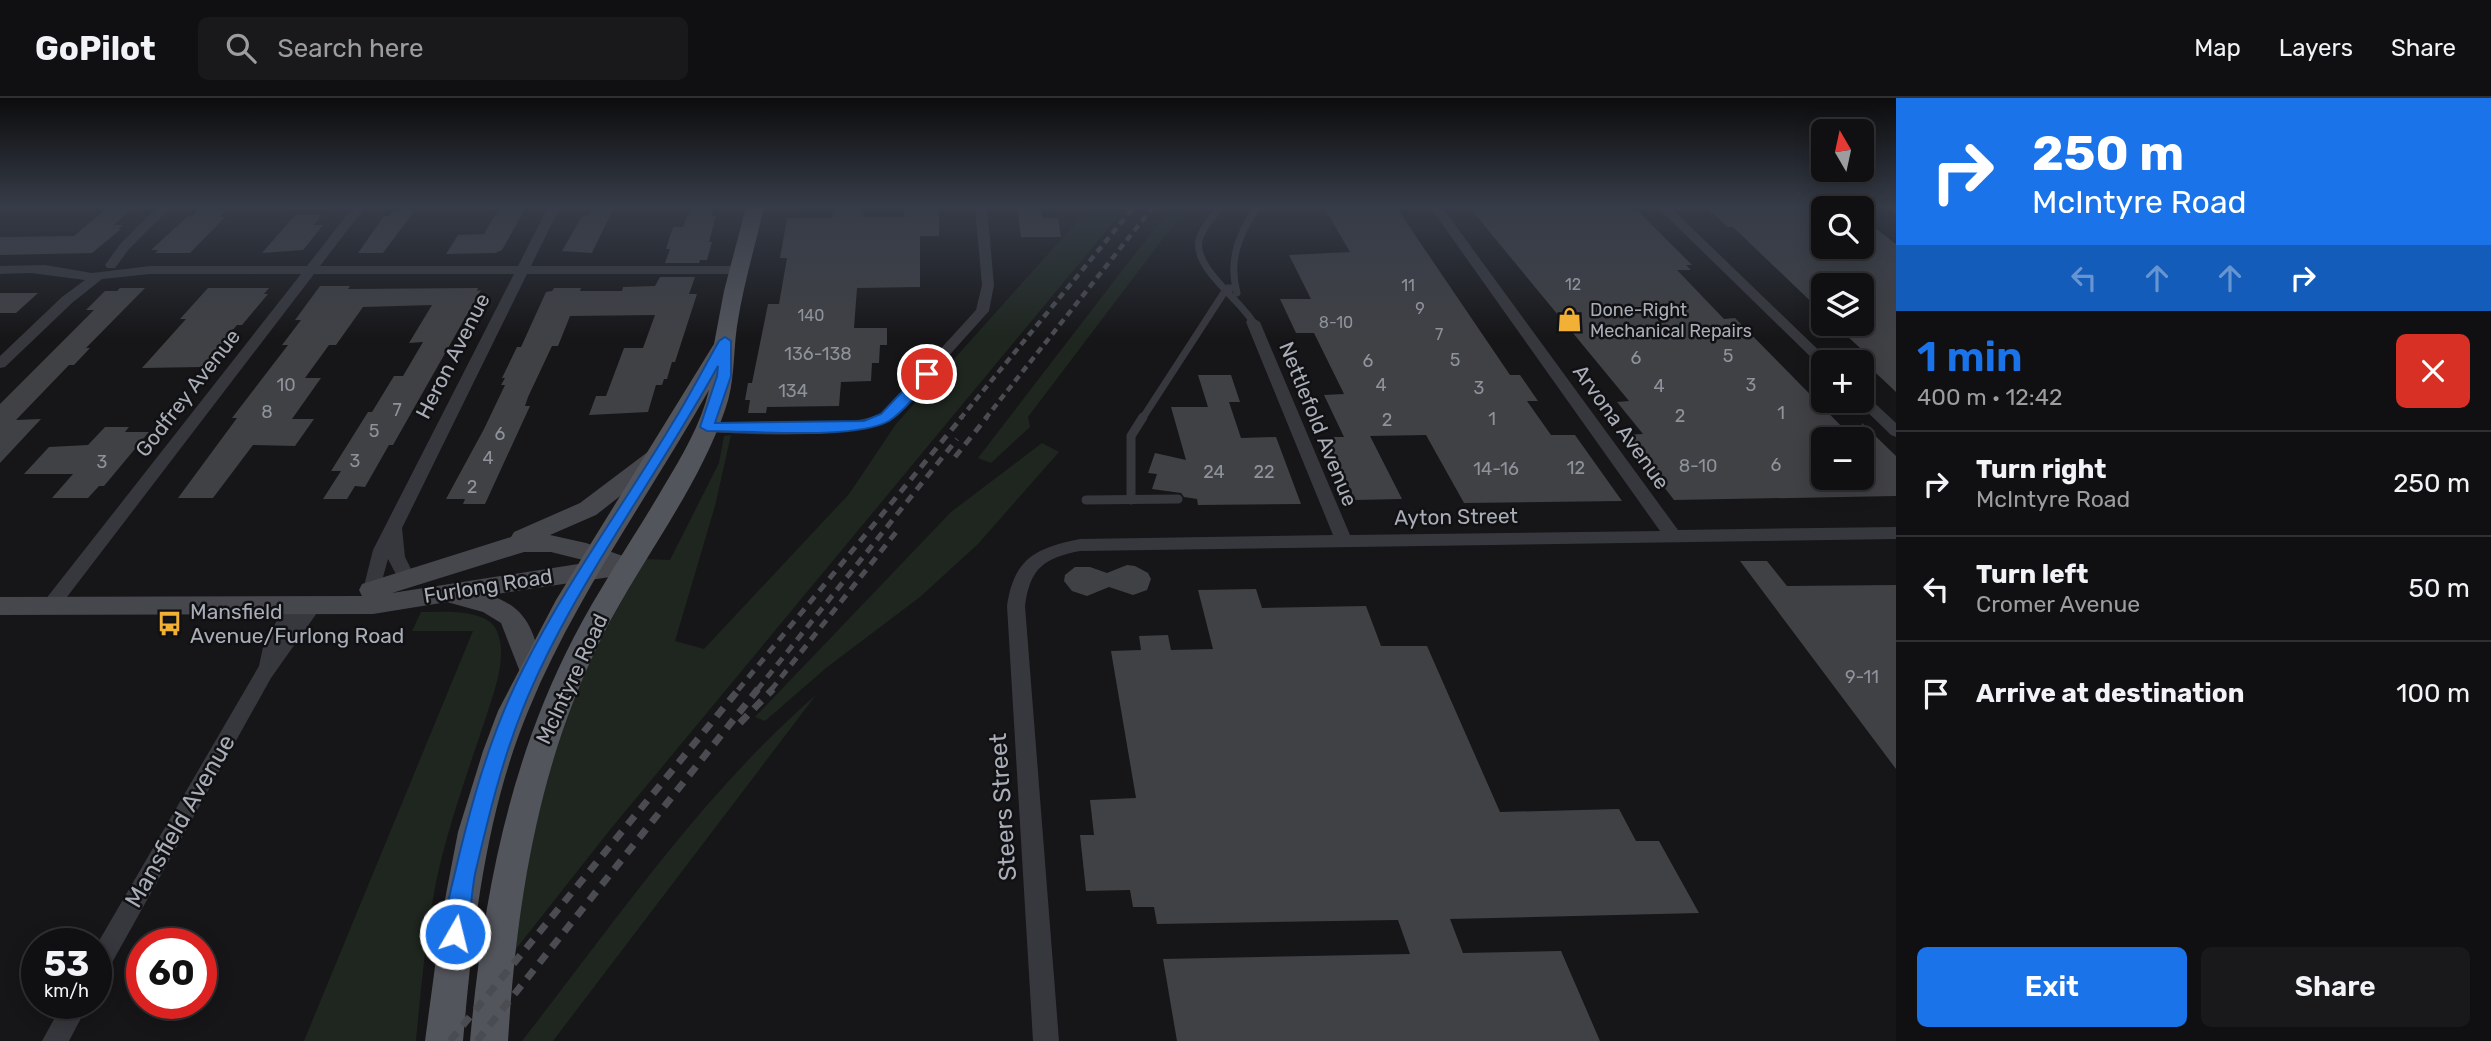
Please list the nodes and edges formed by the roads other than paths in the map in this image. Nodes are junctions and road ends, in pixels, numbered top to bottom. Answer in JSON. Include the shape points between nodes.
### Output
{"nodes":[{"id":1,"x":119,"y":251,"type":"edge"},
{"id":2,"x":325,"y":251,"type":"edge"},
{"id":3,"x":532,"y":251,"type":"edge"},
{"id":4,"x":745,"y":251,"type":"edge"},
{"id":5,"x":985,"y":251,"type":"edge"},
{"id":6,"x":1200,"y":251,"type":"edge"},
{"id":7,"x":1235,"y":251,"type":"edge"},
{"id":8,"x":1468,"y":251,"type":"edge"},
{"id":9,"x":1709,"y":251,"type":"edge"},
{"id":10,"x":0,"y":270,"type":"edge"},
{"id":11,"x":98,"y":270,"type":"junction"},
{"id":12,"x":311,"y":270,"type":"junction"},
{"id":13,"x":522,"y":270,"type":"junction"},
{"id":14,"x":741,"y":270,"type":"junction"},
{"id":15,"x":1231,"y":288,"type":"junction"},
{"id":16,"x":1254,"y":323,"type":"joint"},
{"id":17,"x":725,"y":341,"type":"junction"},
{"id":18,"x":1812,"y":350,"type":"edge"},
{"id":19,"x":0,"y":364,"type":"edge"},
{"id":20,"x":1874,"y":411,"type":"edge"},
{"id":21,"x":707,"y":427,"type":"junction"},
{"id":22,"x":1896,"y":432,"type":"edge"},
{"id":23,"x":663,"y":451,"type":"junction"},
{"id":24,"x":1178,"y":499,"type":"dead end"},
{"id":25,"x":1086,"y":500,"type":"dead end"},
{"id":26,"x":1131,"y":500,"type":"junction"},
{"id":27,"x":394,"y":526,"type":"junction"},
{"id":28,"x":1896,"y":533,"type":"edge"},
{"id":29,"x":1673,"y":536,"type":"junction"},
{"id":30,"x":1344,"y":541,"type":"junction"},
{"id":31,"x":509,"y":546,"type":"junction"},
{"id":32,"x":593,"y":563,"type":"junction"},
{"id":33,"x":628,"y":566,"type":"junction"},
{"id":34,"x":1024,"y":571,"type":"joint"},
{"id":35,"x":408,"y":581,"type":"junction"},
{"id":36,"x":372,"y":590,"type":"junction"},
{"id":37,"x":440,"y":593,"type":"junction"},
{"id":38,"x":312,"y":605,"type":"junction"},
{"id":39,"x":0,"y":606,"type":"edge"},
{"id":40,"x":51,"y":606,"type":"junction"},
{"id":41,"x":531,"y":670,"type":"junction"},
{"id":42,"x":511,"y":851,"type":"joint"},
{"id":43,"x":112,"y":941,"type":"edge"},
{"id":44,"x":68,"y":1019,"type":"edge"},
{"id":45,"x":55,"y":1041,"type":"edge"},
{"id":46,"x":444,"y":1041,"type":"edge"},
{"id":47,"x":489,"y":1041,"type":"edge"},
{"id":48,"x":1046,"y":1041,"type":"edge"}],
"edges":[{"from":1,"to":11,"type":"street"},
{"from":2,"to":12,"type":"street","name":"Godfrey Avenue"},
{"from":3,"to":13,"type":"street","name":"Heron Avenue"},
{"from":4,"to":14,"type":"main road","name":"McIntyre Road"},
{"from":5,"to":21,"type":"street","via":[[988,285],[982,311],[886,417],[866,425],[836,428]]},
{"from":6,"to":15,"type":"lane","via":[[1206,268]]},
{"from":7,"to":15,"type":"lane"},
{"from":8,"to":29,"type":"street","name":"Arvona Avenue"},
{"from":9,"to":18,"type":"street"},
{"from":10,"to":11,"type":"street"},
{"from":11,"to":12,"type":"street"},
{"from":11,"to":19,"type":"street"},
{"from":12,"to":13,"type":"street"},
{"from":12,"to":40,"type":"street","name":"Godfrey Avenue"},
{"from":13,"to":14,"type":"street"},
{"from":13,"to":27,"type":"street","name":"Heron Avenue"},
{"from":14,"to":17,"type":"main road","name":"McIntyre Road"},
{"from":15,"to":16,"type":"lane"},
{"from":15,"to":26,"type":"lane","via":[[1131,436]]},
{"from":16,"to":30,"type":"street","name":"Nettlefold Avenue"},
{"from":17,"to":21,"type":"main road","name":"McIntyre Road","via":[[724,376]]},
{"from":17,"to":23,"type":"main road","name":"McIntyre Road"},
{"from":20,"to":22,"type":"street"},
{"from":21,"to":33,"type":"main road","name":"McIntyre Road"},
{"from":23,"to":31,"type":"street","via":[[588,509]]},
{"from":23,"to":32,"type":"main road","name":"McIntyre Road"},
{"from":24,"to":26,"type":"lane"},
{"from":25,"to":26,"type":"lane"},
{"from":27,"to":35,"type":"street","via":[[396,557]]},
{"from":27,"to":36,"type":"street","name":"Heron Avenue","via":[[382,550]]},
{"from":28,"to":29,"type":"street","name":"Ayton Street"},
{"from":29,"to":30,"type":"street","name":"Ayton Street"},
{"from":30,"to":34,"type":"street","name":"Ayton Street","via":[[1080,545],[1059,549]]},
{"from":31,"to":32,"type":"street","name":"Furlong Road","via":[[557,543]]},
{"from":31,"to":35,"type":"street","name":"Furlong Road"},
{"from":32,"to":33,"type":"street","name":"Furlong Road"},
{"from":32,"to":37,"type":"street","name":"Furlong Road"},
{"from":32,"to":41,"type":"main road","name":"McIntyre Road"},
{"from":33,"to":42,"type":"main road","name":"McIntyre Road","via":[[573,667],[548,726]]},
{"from":34,"to":48,"type":"street","name":"Steers Street","via":[[1016,606]]},
{"from":35,"to":36,"type":"street","name":"Furlong Road"},
{"from":36,"to":38,"type":"street","name":"Furlong Road"},
{"from":37,"to":38,"type":"street","name":"Furlong Road","via":[[373,605]]},
{"from":37,"to":41,"type":"street","via":[[506,611],[517,623]]},
{"from":38,"to":40,"type":"street","name":"Furlong Road"},
{"from":38,"to":43,"type":"street","name":"Mansfield Avenue","via":[[264,673]]},
{"from":39,"to":40,"type":"street","name":"Furlong Road"},
{"from":41,"to":46,"type":"main road","name":"McIntyre Road","via":[[480,808],[451,959]]},
{"from":42,"to":47,"type":"main road","name":"McIntyre Road"},
{"from":44,"to":45,"type":"street"}]}
